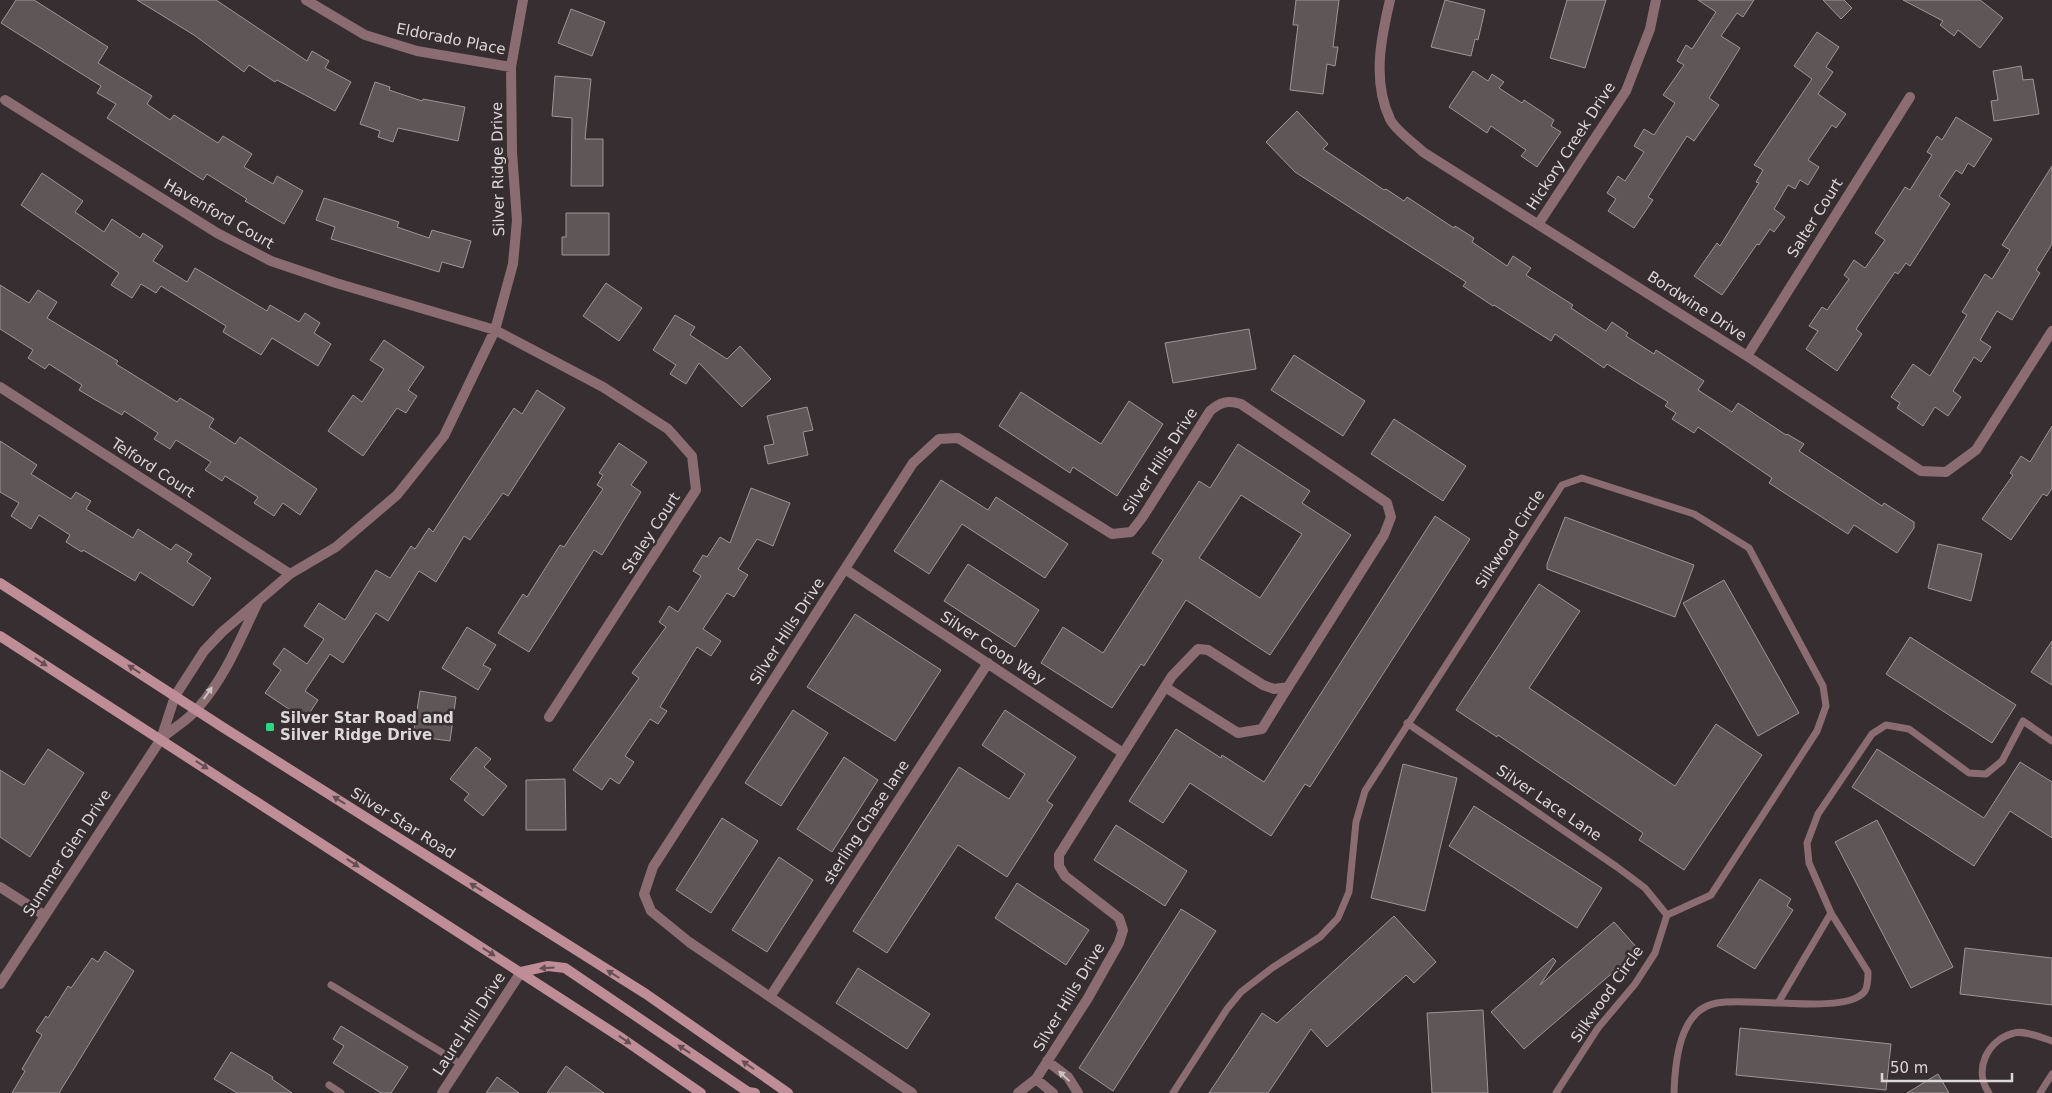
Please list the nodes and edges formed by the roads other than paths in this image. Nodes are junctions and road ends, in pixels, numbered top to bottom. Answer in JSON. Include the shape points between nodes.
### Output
{"nodes":[{"id":1,"x":306,"y":0,"type":"edge"},
{"id":2,"x":523,"y":0,"type":"edge"},
{"id":3,"x":1390,"y":0,"type":"edge"},
{"id":4,"x":1656,"y":0,"type":"edge"},
{"id":5,"x":511,"y":67,"type":"junction"},
{"id":6,"x":1910,"y":97,"type":"dead end"},
{"id":7,"x":5,"y":100,"type":"dead end"},
{"id":8,"x":1539,"y":223,"type":"junction"},
{"id":9,"x":495,"y":330,"type":"junction"},
{"id":10,"x":2052,"y":331,"type":"edge"},
{"id":11,"x":1747,"y":356,"type":"junction"},
{"id":12,"x":0,"y":387,"type":"edge"},
{"id":13,"x":845,"y":569,"type":"junction"},
{"id":14,"x":290,"y":574,"type":"junction"},
{"id":15,"x":0,"y":582,"type":"edge"},
{"id":16,"x":259,"y":599,"type":"junction"},
{"id":17,"x":0,"y":636,"type":"edge"},
{"id":18,"x":988,"y":663,"type":"junction"},
{"id":19,"x":1165,"y":687,"type":"junction"},
{"id":20,"x":1288,"y":687,"type":"junction"},
{"id":21,"x":174,"y":696,"type":"junction"},
{"id":22,"x":196,"y":710,"type":"junction"},
{"id":23,"x":549,"y":717,"type":"dead end"},
{"id":24,"x":1407,"y":723,"type":"junction"},
{"id":25,"x":161,"y":739,"type":"junction"},
{"id":26,"x":2052,"y":741,"type":"edge"},
{"id":27,"x":1123,"y":753,"type":"junction"},
{"id":28,"x":0,"y":887,"type":"edge"},
{"id":29,"x":1831,"y":913,"type":"junction"},
{"id":30,"x":44,"y":915,"type":"junction"},
{"id":31,"x":1667,"y":915,"type":"junction"},
{"id":32,"x":521,"y":972,"type":"junction"},
{"id":33,"x":0,"y":984,"type":"edge"},
{"id":34,"x":331,"y":984,"type":"dead end"},
{"id":35,"x":770,"y":996,"type":"junction"},
{"id":36,"x":1778,"y":1003,"type":"junction"},
{"id":37,"x":2052,"y":1041,"type":"edge"},
{"id":38,"x":1047,"y":1061,"type":"junction"},
{"id":39,"x":461,"y":1064,"type":"junction"},
{"id":40,"x":2052,"y":1074,"type":"edge"},
{"id":41,"x":1036,"y":1079,"type":"junction"},
{"id":42,"x":329,"y":1085,"type":"dead end"},
{"id":43,"x":341,"y":1093,"type":"edge"},
{"id":44,"x":442,"y":1093,"type":"edge"},
{"id":45,"x":701,"y":1093,"type":"edge"},
{"id":46,"x":755,"y":1093,"type":"edge"},
{"id":47,"x":788,"y":1093,"type":"edge"},
{"id":48,"x":912,"y":1093,"type":"edge"},
{"id":49,"x":1018,"y":1093,"type":"edge"},
{"id":50,"x":1053,"y":1093,"type":"edge"},
{"id":51,"x":1078,"y":1093,"type":"edge"},
{"id":52,"x":1173,"y":1093,"type":"edge"},
{"id":53,"x":1556,"y":1093,"type":"edge"},
{"id":54,"x":1674,"y":1093,"type":"edge"},
{"id":55,"x":1989,"y":1093,"type":"edge"},
{"id":56,"x":2040,"y":1093,"type":"edge"}],
"edges":[{"from":1,"to":5,"type":"street","name":"Eldorado Place","via":[[364,35],[417,51]]},
{"from":2,"to":5,"type":"street","name":"Silver Ridge Drive"},
{"from":3,"to":8,"type":"street","name":"Bordwine Drive","via":[[1380,42],[1380,84],[1390,120],[1423,152]]},
{"from":4,"to":8,"type":"street","name":"Hickory Creek Drive","via":[[1650,29],[1626,91]]},
{"from":5,"to":9,"type":"street","name":"Silver Ridge Drive","via":[[517,220],[513,264]]},
{"from":6,"to":11,"type":"street","name":"Salter Court"},
{"from":7,"to":9,"type":"street","name":"Havenford Court","via":[[217,233],[272,261]]},
{"from":8,"to":11,"type":"street","name":"Bordwine Drive"},
{"from":9,"to":14,"type":"street","name":"Silver Ridge Drive","via":[[444,436],[396,495],[336,547]]},
{"from":9,"to":23,"type":"street","name":"Staley Court","via":[[556,361],[668,429],[692,456],[696,490]]},
{"from":10,"to":11,"type":"street","name":"Bordwine Drive","via":[[1976,450],[1946,472],[1921,471]]},
{"from":12,"to":14,"type":"street","name":"Telford Court"},
{"from":13,"to":18,"type":"street","name":"Silver Coop Way"},
{"from":13,"to":20,"type":"street","name":"Silver Hills Drive","via":[[914,463],[939,439],[958,438],[1112,534],[1131,532],[1210,411],[1230,401],[1241,404],[1387,503],[1391,517],[1384,535]]},
{"from":13,"to":35,"type":"street","name":"Silver Hills Drive","via":[[653,867],[644,894],[651,911],[689,942]]},
{"from":14,"to":16,"type":"street","name":"Silver Ridge Drive"},
{"from":21,"to":15,"type":"main road","name":"Silver Star Road","one_way":true},
{"from":16,"to":21,"type":"street","name":"Silver Ridge Drive","via":[[204,651]]},
{"from":22,"to":16,"type":"street","name":"Silver Ridge Drive","one_way":true,"via":[[228,665]]},
{"from":17,"to":25,"type":"main road","one_way":true},
{"from":18,"to":27,"type":"street","name":"Silver Coop Way"},
{"from":18,"to":35,"type":"street","name":"sterling Chase lane"},
{"from":19,"to":20,"type":"street","name":"Silver Hills Drive","via":[[1198,649],[1208,650],[1263,685],[1274,689]]},
{"from":19,"to":20,"type":"street","via":[[1238,733],[1262,729]]},
{"from":19,"to":27,"type":"street","name":"Silver Hills Drive"},
{"from":21,"to":22,"type":"main road","name":"Silver Star Road"},
{"from":21,"to":25,"type":"street","name":"Silver Ridge Drive"},
{"from":22,"to":25,"type":"street","name":"Silver Ridge Drive"},
{"from":47,"to":22,"type":"main road","name":"Silver Star Road","one_way":true,"via":[[646,994]]},
{"from":24,"to":31,"type":"lane","name":"Silver Lace Lane","via":[[1617,867],[1645,888]]},
{"from":24,"to":31,"type":"lane","name":"Silkwood Circle","via":[[1562,486],[1582,478],[1694,514],[1749,548],[1823,686],[1826,706],[1817,731],[1711,895]]},
{"from":24,"to":52,"type":"lane","name":"Silkwood Circle","via":[[1365,791],[1356,822],[1349,892],[1338,918],[1320,937],[1240,992]]},
{"from":25,"to":30,"type":"street","name":"Summer Glen Drive"},
{"from":25,"to":32,"type":"main road","one_way":true},
{"from":26,"to":29,"type":"lane","via":[[2024,721],[2002,761],[1986,774],[1969,773],[1909,729],[1886,725],[1872,734],[1818,814],[1807,843],[1809,863]]},
{"from":27,"to":38,"type":"street","name":"Silver Hills Drive","via":[[1058,855],[1059,866],[1065,876],[1119,918],[1123,930],[1088,998]]},
{"from":28,"to":30,"type":"street"},
{"from":29,"to":36,"type":"lane"},
{"from":29,"to":36,"type":"lane","via":[[1868,972],[1866,990],[1848,1002]]},
{"from":30,"to":33,"type":"street","name":"Summer Glen Drive"},
{"from":31,"to":53,"type":"lane","name":"Silkwood Circle","via":[[1654,954],[1598,1028]]},
{"from":32,"to":39,"type":"street","name":"Laurel Hill Drive"},
{"from":32,"to":45,"type":"main road","one_way":true},
{"from":46,"to":32,"type":"main road","one_way":true,"via":[[748,1092],[564,968],[548,966]]},
{"from":34,"to":39,"type":"lane"},
{"from":35,"to":48,"type":"street","name":"Silver Hills Drive"},
{"from":36,"to":54,"type":"lane","via":[[1716,1003],[1697,1012],[1685,1030],[1675,1062]]},
{"from":37,"to":55,"type":"lane","via":[[2016,1032],[1994,1042],[1982,1063],[1982,1083]]},
{"from":38,"to":41,"type":"street","name":"Silver Hills Drive"},
{"from":51,"to":38,"type":"street","one_way":true,"via":[[1068,1078]]},
{"from":39,"to":44,"type":"street","name":"Laurel Hill Drive"},
{"from":40,"to":56,"type":"lane"},
{"from":41,"to":49,"type":"street","name":"Silver Hills Drive"},
{"from":41,"to":50,"type":"street"},
{"from":42,"to":43,"type":"lane"}]}
